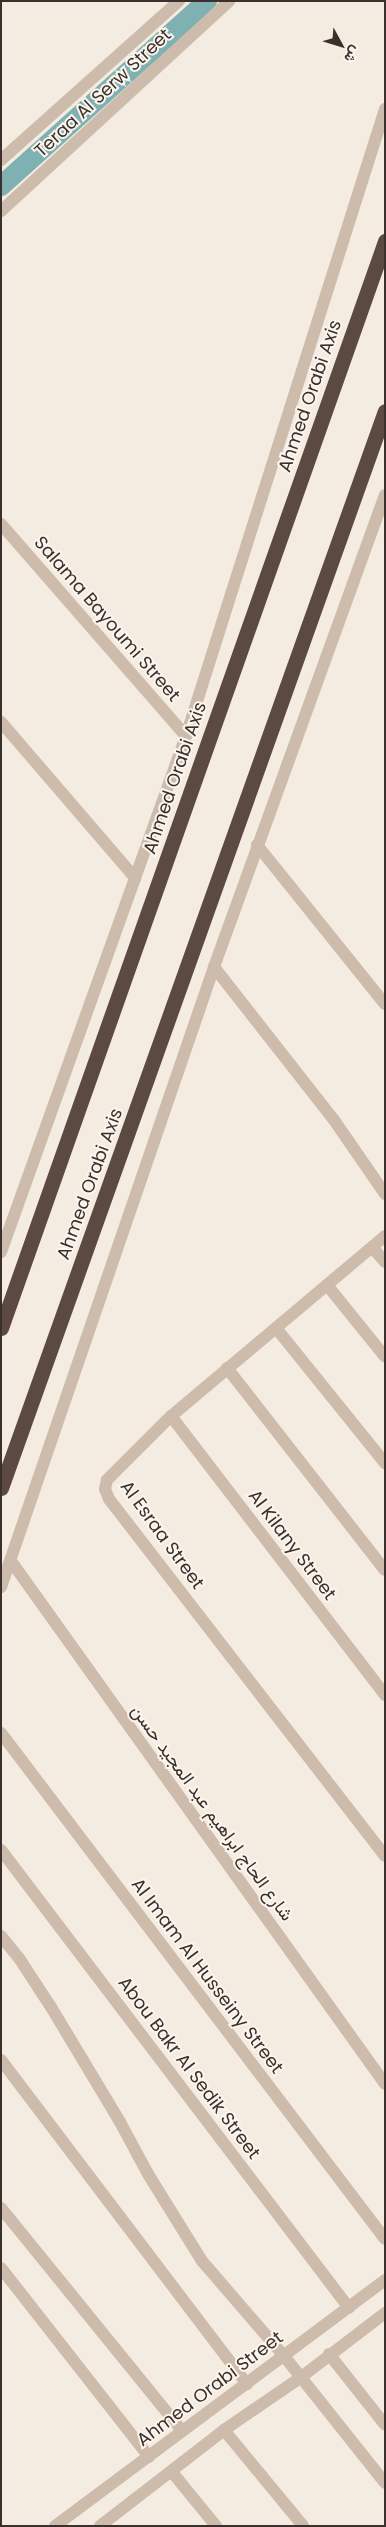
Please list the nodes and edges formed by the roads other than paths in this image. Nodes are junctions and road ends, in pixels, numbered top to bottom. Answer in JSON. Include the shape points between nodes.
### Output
{"nodes":[{"id":1,"x":179,"y":1,"type":"edge"},
{"id":2,"x":229,"y":1,"type":"edge"},
{"id":3,"x":385,"y":109,"type":"edge"},
{"id":4,"x":1,"y":160,"type":"edge"},
{"id":5,"x":1,"y":211,"type":"edge"},
{"id":6,"x":385,"y":241,"type":"edge"},
{"id":7,"x":385,"y":411,"type":"edge"},
{"id":8,"x":385,"y":496,"type":"edge"},
{"id":9,"x":1,"y":524,"type":"edge"},
{"id":10,"x":1,"y":722,"type":"edge"},
{"id":11,"x":186,"y":736,"type":"junction"},
{"id":12,"x":258,"y":845,"type":"junction"},
{"id":13,"x":135,"y":878,"type":"junction"},
{"id":14,"x":214,"y":967,"type":"junction"},
{"id":15,"x":385,"y":1004,"type":"edge"},
{"id":16,"x":385,"y":1194,"type":"edge"},
{"id":17,"x":385,"y":1236,"type":"edge"},
{"id":18,"x":372,"y":1247,"type":"junction"},
{"id":19,"x":1,"y":1252,"type":"edge"},
{"id":20,"x":385,"y":1262,"type":"edge"},
{"id":21,"x":327,"y":1285,"type":"junction"},
{"id":22,"x":1,"y":1328,"type":"edge"},
{"id":23,"x":276,"y":1328,"type":"junction"},
{"id":24,"x":385,"y":1357,"type":"edge"},
{"id":25,"x":227,"y":1368,"type":"junction"},
{"id":26,"x":171,"y":1416,"type":"junction"},
{"id":27,"x":385,"y":1463,"type":"edge"},
{"id":28,"x":1,"y":1488,"type":"edge"},
{"id":29,"x":11,"y":1561,"type":"junction"},
{"id":30,"x":385,"y":1570,"type":"edge"},
{"id":31,"x":1,"y":1587,"type":"edge"},
{"id":32,"x":385,"y":1695,"type":"edge"},
{"id":33,"x":1,"y":1733,"type":"edge"},
{"id":34,"x":1,"y":1850,"type":"edge"},
{"id":35,"x":385,"y":1856,"type":"edge"},
{"id":36,"x":1,"y":1936,"type":"edge"},
{"id":37,"x":1,"y":2060,"type":"edge"},
{"id":38,"x":385,"y":2084,"type":"edge"},
{"id":39,"x":1,"y":2208,"type":"edge"},
{"id":40,"x":385,"y":2240,"type":"edge"},
{"id":41,"x":1,"y":2268,"type":"edge"},
{"id":42,"x":385,"y":2280,"type":"edge"},
{"id":43,"x":349,"y":2308,"type":"junction"},
{"id":44,"x":385,"y":2313,"type":"edge"},
{"id":45,"x":329,"y":2354,"type":"junction"},
{"id":46,"x":284,"y":2356,"type":"junction"},
{"id":47,"x":300,"y":2378,"type":"junction"},
{"id":48,"x":247,"y":2384,"type":"junction"},
{"id":49,"x":385,"y":2425,"type":"edge"},
{"id":50,"x":224,"y":2430,"type":"junction"},
{"id":51,"x":182,"y":2431,"type":"junction"},
{"id":52,"x":149,"y":2456,"type":"junction"},
{"id":53,"x":172,"y":2472,"type":"junction"},
{"id":54,"x":385,"y":2483,"type":"edge"},
{"id":55,"x":55,"y":2526,"type":"edge"},
{"id":56,"x":100,"y":2526,"type":"edge"},
{"id":57,"x":216,"y":2526,"type":"edge"},
{"id":58,"x":303,"y":2526,"type":"edge"}],
"edges":[{"from":1,"to":4,"type":"street","name":"Teraa Al Serw Street"},
{"from":2,"to":5,"type":"street","name":"Teraa Al Serw Street"},
{"from":3,"to":11,"type":"street"},
{"from":6,"to":22,"type":"highway","name":"Ahmed Orabi Axis"},
{"from":7,"to":28,"type":"highway","name":"Ahmed Orabi Axis"},
{"from":8,"to":12,"type":"street"},
{"from":9,"to":11,"type":"street","name":"Salama Bayoumi Street"},
{"from":10,"to":13,"type":"street"},
{"from":11,"to":13,"type":"street"},
{"from":12,"to":14,"type":"street"},
{"from":12,"to":15,"type":"street"},
{"from":13,"to":19,"type":"street"},
{"from":14,"to":16,"type":"street","via":[[334,1120]]},
{"from":14,"to":29,"type":"street"},
{"from":17,"to":18,"type":"street","name":"Al Esraa Street"},
{"from":18,"to":20,"type":"street"},
{"from":18,"to":21,"type":"street","name":"Al Esraa Street"},
{"from":21,"to":23,"type":"street","name":"Al Esraa Street"},
{"from":21,"to":24,"type":"street"},
{"from":23,"to":25,"type":"street","name":"Al Esraa Street"},
{"from":23,"to":27,"type":"street"},
{"from":25,"to":26,"type":"street","name":"Al Esraa Street"},
{"from":25,"to":30,"type":"street"},
{"from":26,"to":32,"type":"street","name":"Al Kilany Street"},
{"from":26,"to":35,"type":"street","name":"Al Esraa Street","via":[[107,1480],[106,1494]]},
{"from":29,"to":31,"type":"street"},
{"from":29,"to":38,"type":"street","name":"شارع الحاج ابراهيم عبد المجيد حسن"},
{"from":33,"to":40,"type":"street","name":"Al Imam Al Husseiny Street"},
{"from":34,"to":43,"type":"street","name":"Abou Bakr Al Sedik Street"},
{"from":36,"to":46,"type":"street","via":[[51,2007],[202,2261]]},
{"from":37,"to":48,"type":"street"},
{"from":39,"to":51,"type":"street"},
{"from":41,"to":52,"type":"street"},
{"from":42,"to":43,"type":"street","name":"Ahmed Orabi Street"},
{"from":43,"to":46,"type":"street","name":"Ahmed Orabi Street"},
{"from":44,"to":45,"type":"street"},
{"from":45,"to":47,"type":"street"},
{"from":45,"to":49,"type":"street"},
{"from":46,"to":47,"type":"street"},
{"from":46,"to":48,"type":"street","name":"Ahmed Orabi Street"},
{"from":47,"to":50,"type":"street"},
{"from":47,"to":54,"type":"street"},
{"from":48,"to":51,"type":"street","name":"Ahmed Orabi Street"},
{"from":50,"to":53,"type":"street"},
{"from":50,"to":58,"type":"street"},
{"from":51,"to":52,"type":"street","name":"Ahmed Orabi Street"},
{"from":52,"to":55,"type":"street","name":"Ahmed Orabi Street"},
{"from":53,"to":56,"type":"street"},
{"from":53,"to":57,"type":"street"}]}
